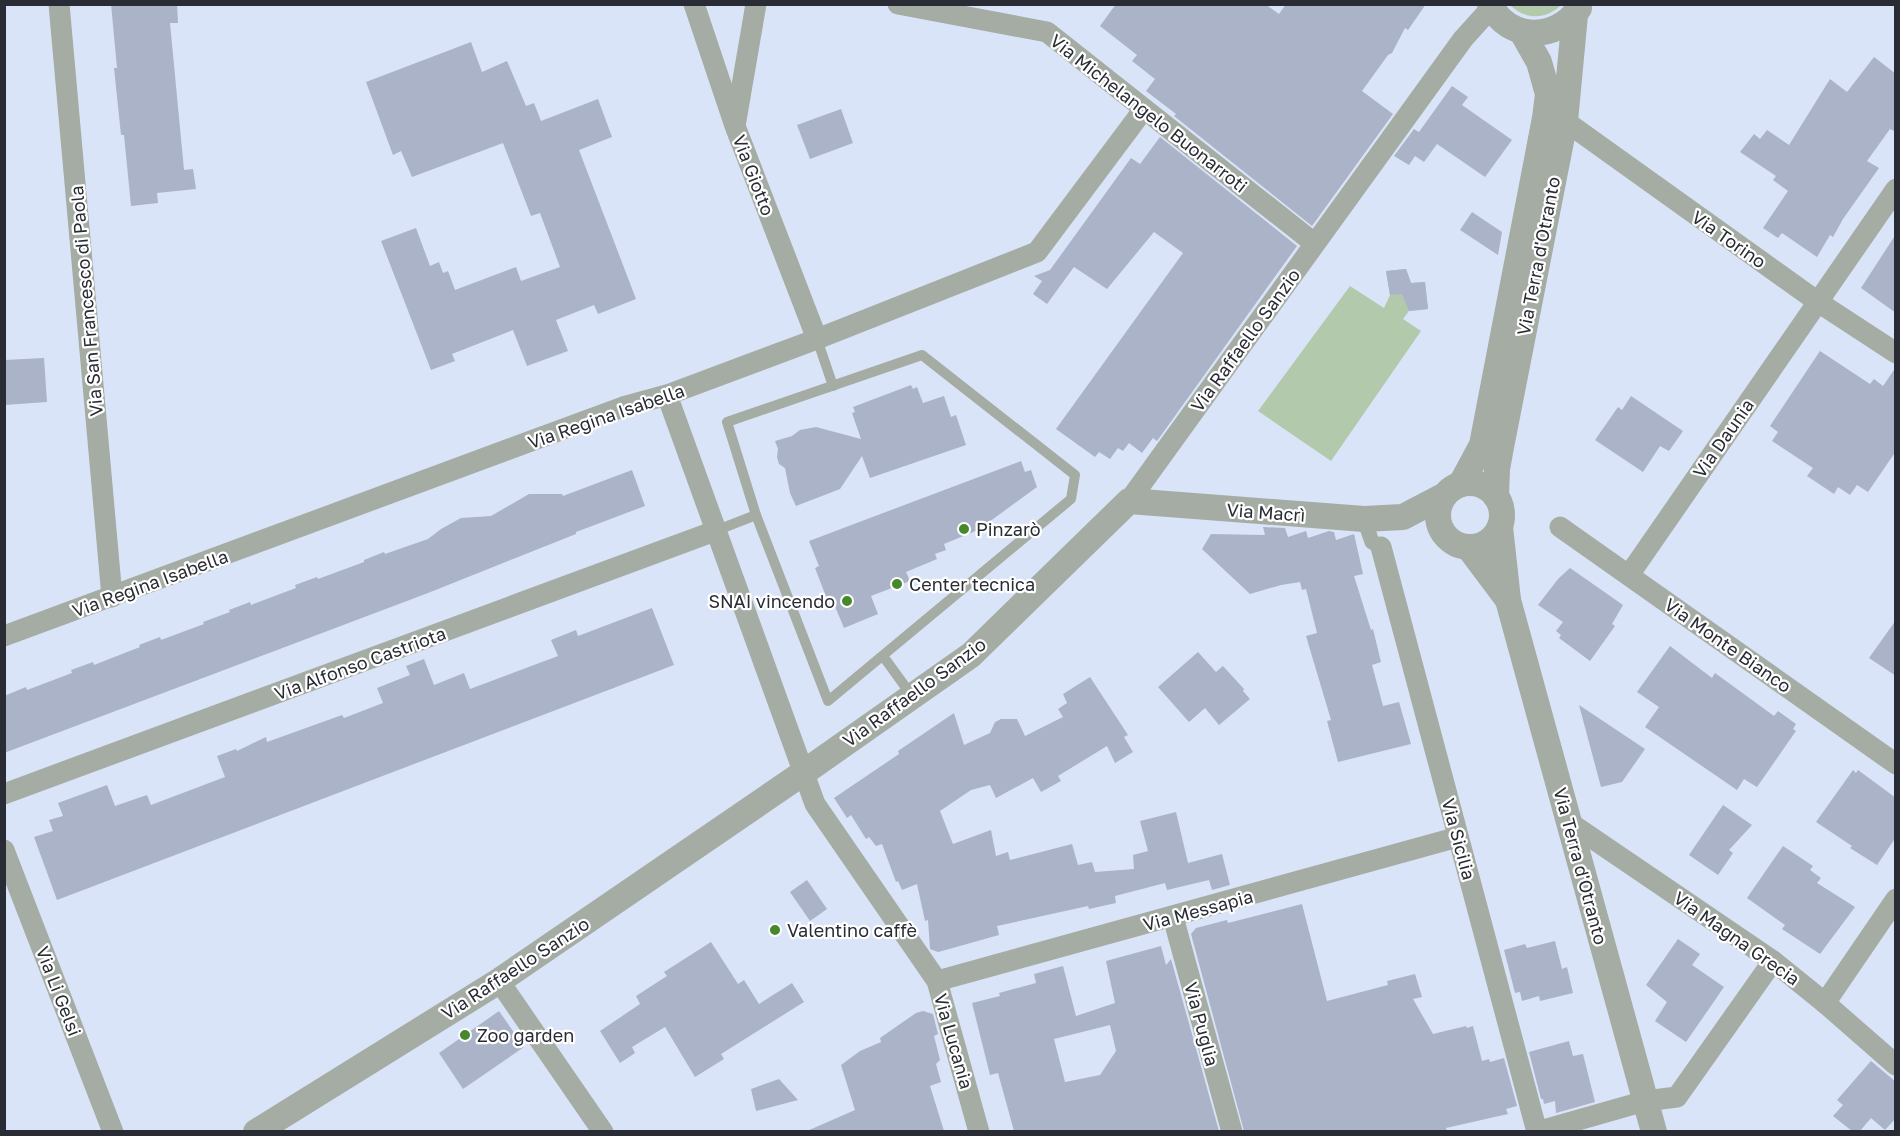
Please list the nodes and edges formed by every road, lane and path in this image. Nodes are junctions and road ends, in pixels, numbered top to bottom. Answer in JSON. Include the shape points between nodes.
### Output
{"nodes":[{"id":1,"x":59,"y":4,"type":"edge"},
{"id":2,"x":694,"y":4,"type":"edge"},
{"id":3,"x":756,"y":4,"type":"edge"},
{"id":4,"x":898,"y":4,"type":"edge"},
{"id":5,"x":1490,"y":6,"type":"edge"},
{"id":6,"x":1578,"y":10,"type":"edge"},
{"id":7,"x":1521,"y":32,"type":"junction"},
{"id":8,"x":1144,"y":109,"type":"junction"},
{"id":9,"x":1565,"y":121,"type":"junction"},
{"id":10,"x":735,"y":126,"type":"junction"},
{"id":11,"x":1896,"y":189,"type":"edge"},
{"id":12,"x":1314,"y":243,"type":"junction"},
{"id":13,"x":1818,"y":302,"type":"junction"},
{"id":14,"x":817,"y":339,"type":"junction"},
{"id":15,"x":1896,"y":353,"type":"edge"},
{"id":16,"x":833,"y":386,"type":"junction"},
{"id":17,"x":667,"y":395,"type":"junction"},
{"id":18,"x":1453,"y":490,"type":"junction"},
{"id":19,"x":1496,"y":497,"type":"junction"},
{"id":20,"x":1129,"y":501,"type":"junction"},
{"id":21,"x":756,"y":515,"type":"junction"},
{"id":22,"x":1403,"y":517,"type":"junction"},
{"id":23,"x":1364,"y":519,"type":"junction"},
{"id":24,"x":1500,"y":526,"type":"junction"},
{"id":25,"x":1560,"y":527,"type":"dead end"},
{"id":26,"x":715,"y":531,"type":"junction"},
{"id":27,"x":1443,"y":533,"type":"junction"},
{"id":28,"x":1381,"y":547,"type":"joint"},
{"id":29,"x":1469,"y":548,"type":"junction"},
{"id":30,"x":1629,"y":575,"type":"junction"},
{"id":31,"x":112,"y":597,"type":"junction"},
{"id":32,"x":1508,"y":600,"type":"junction"},
{"id":33,"x":4,"y":636,"type":"edge"},
{"id":34,"x":883,"y":656,"type":"junction"},
{"id":35,"x":912,"y":696,"type":"junction"},
{"id":36,"x":1896,"y":764,"type":"edge"},
{"id":37,"x":803,"y":773,"type":"junction"},
{"id":38,"x":4,"y":794,"type":"edge"},
{"id":39,"x":1570,"y":823,"type":"junction"},
{"id":40,"x":1458,"y":837,"type":"junction"},
{"id":41,"x":4,"y":850,"type":"edge"},
{"id":42,"x":1896,"y":899,"type":"edge"},
{"id":43,"x":1173,"y":917,"type":"junction"},
{"id":44,"x":1773,"y":961,"type":"junction"},
{"id":45,"x":499,"y":981,"type":"junction"},
{"id":46,"x":937,"y":981,"type":"junction"},
{"id":47,"x":1825,"y":1003,"type":"junction"},
{"id":48,"x":1896,"y":1065,"type":"edge"},
{"id":49,"x":1645,"y":1101,"type":"junction"},
{"id":50,"x":113,"y":1131,"type":"edge"},
{"id":51,"x":256,"y":1131,"type":"edge"},
{"id":52,"x":603,"y":1131,"type":"edge"},
{"id":53,"x":979,"y":1131,"type":"edge"},
{"id":54,"x":1232,"y":1131,"type":"edge"},
{"id":55,"x":1536,"y":1131,"type":"edge"},
{"id":56,"x":1654,"y":1131,"type":"edge"}],
"edges":[{"from":1,"to":31,"type":"street","name":"Via San Francesco di Paola"},
{"from":2,"to":10,"type":"street"},
{"from":3,"to":10,"type":"street","name":"Via Giotto"},
{"from":4,"to":8,"type":"street","name":"Via Michelangelo Buonarroti","via":[[1047,32]]},
{"from":5,"to":7,"type":"street","via":[[1509,27]]},
{"from":5,"to":12,"type":"street","name":"Via Raffaello Sanzio"},
{"from":6,"to":7,"type":"street","via":[[1556,29],[1533,34]]},
{"from":6,"to":9,"type":"street","name":"Via Terra d'Otranto"},
{"from":7,"to":18,"type":"street","name":"Via Terra d'Otranto","via":[[1539,62],[1548,94],[1545,118],[1482,445]]},
{"from":8,"to":12,"type":"street","name":"Via Michelangelo Buonarroti"},
{"from":8,"to":14,"type":"street","name":"Via Regina Isabella","via":[[1037,252]]},
{"from":9,"to":13,"type":"street","name":"Via Torino"},
{"from":9,"to":19,"type":"street","name":"Via Terra d'Otranto","via":[[1501,447]]},
{"from":10,"to":14,"type":"street","name":"Via Giotto"},
{"from":11,"to":13,"type":"street","name":"Via Daunia"},
{"from":12,"to":20,"type":"street","name":"Via Raffaello Sanzio"},
{"from":13,"to":15,"type":"street","name":"Via Torino"},
{"from":13,"to":30,"type":"street","name":"Via Daunia"},
{"from":14,"to":16,"type":"lane"},
{"from":14,"to":17,"type":"street","name":"Via Regina Isabella"},
{"from":16,"to":21,"type":"lane","via":[[727,422]]},
{"from":16,"to":34,"type":"lane","via":[[922,355],[1075,475],[1071,499]]},
{"from":17,"to":26,"type":"street","name":"Via Lucania"},
{"from":17,"to":31,"type":"street","name":"Via Regina Isabella","via":[[623,407]]},
{"from":18,"to":19,"type":"street","via":[[1471,483],[1490,490]]},
{"from":18,"to":22,"type":"street","name":"Via Macrì"},
{"from":18,"to":27,"type":"street","via":[[1440,504],[1439,524]]},
{"from":19,"to":24,"type":"street","via":[[1501,507]]},
{"from":20,"to":23,"type":"street","name":"Via Macrì"},
{"from":20,"to":35,"type":"street","name":"Via Raffaello Sanzio","via":[[970,655]]},
{"from":21,"to":26,"type":"lane"},
{"from":21,"to":34,"type":"lane","via":[[828,701]]},
{"from":22,"to":23,"type":"street","name":"Via Macrì"},
{"from":22,"to":27,"type":"street","name":"Via Macrì"},
{"from":23,"to":28,"type":"street","via":[[1372,542]]},
{"from":24,"to":29,"type":"street","via":[[1488,542]]},
{"from":24,"to":32,"type":"street","name":"Via Terra d'Otranto"},
{"from":25,"to":30,"type":"street","name":"Via Monte Bianco"},
{"from":26,"to":37,"type":"street","name":"Via Lucania"},
{"from":26,"to":38,"type":"street","name":"Via Alfonso Castriota"},
{"from":27,"to":29,"type":"street","via":[[1450,541]]},
{"from":28,"to":40,"type":"street","name":"Via Sicilia"},
{"from":29,"to":32,"type":"street","name":"Via Terra d'Otranto"},
{"from":30,"to":36,"type":"street","name":"Via Monte Bianco"},
{"from":31,"to":33,"type":"street","name":"Via Regina Isabella"},
{"from":32,"to":39,"type":"street","name":"Via Terra d'Otranto"},
{"from":34,"to":35,"type":"lane"},
{"from":35,"to":37,"type":"street","name":"Via Raffaello Sanzio"},
{"from":37,"to":45,"type":"street","name":"Via Raffaello Sanzio"},
{"from":37,"to":46,"type":"street","name":"Via Lucania","via":[[815,804]]},
{"from":39,"to":44,"type":"street","name":"Via Magna Grecia"},
{"from":39,"to":49,"type":"street","name":"Via Terra d'Otranto"},
{"from":40,"to":43,"type":"street","name":"Via Messapia"},
{"from":40,"to":55,"type":"street","name":"Via Sicilia"},
{"from":41,"to":50,"type":"street","name":"Via Li Gelsi"},
{"from":42,"to":47,"type":"street"},
{"from":43,"to":46,"type":"street","name":"Via Messapia"},
{"from":43,"to":54,"type":"street","name":"Via Puglia"},
{"from":44,"to":47,"type":"street","name":"Via Magna Grecia"},
{"from":44,"to":49,"type":"street","via":[[1677,1097]]},
{"from":45,"to":51,"type":"street","name":"Via Raffaello Sanzio"},
{"from":45,"to":52,"type":"street"},
{"from":46,"to":53,"type":"street","name":"Via Lucania"},
{"from":47,"to":48,"type":"street","name":"Via Magna Grecia"},
{"from":49,"to":55,"type":"street"},
{"from":49,"to":56,"type":"street","name":"Via Terra d'Otranto"}]}
